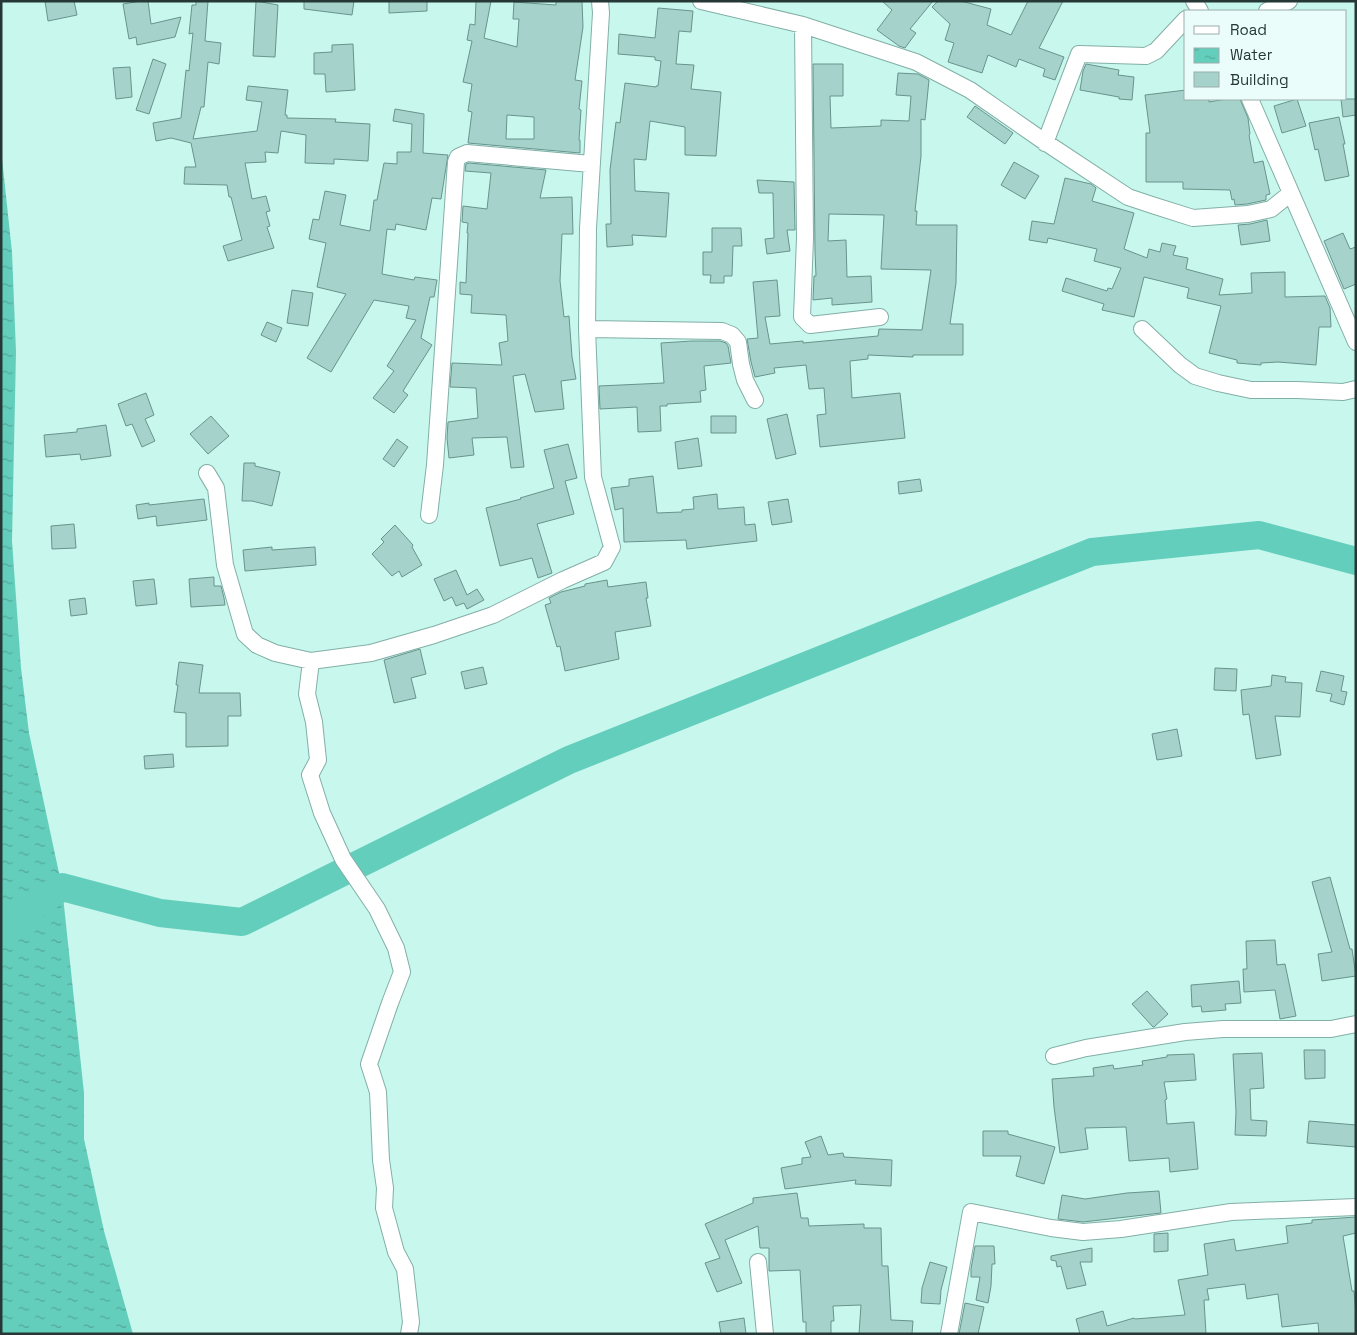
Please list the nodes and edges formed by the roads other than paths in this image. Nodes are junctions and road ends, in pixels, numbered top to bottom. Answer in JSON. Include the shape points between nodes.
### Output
{"nodes":[{"id":1,"x":600,"y":1,"type":"edge"},
{"id":2,"x":701,"y":1,"type":"edge"},
{"id":3,"x":1289,"y":1,"type":"edge"},
{"id":4,"x":1269,"y":10,"type":"edge"},
{"id":5,"x":1184,"y":21,"type":"edge"},
{"id":6,"x":803,"y":25,"type":"junction"},
{"id":7,"x":1250,"y":100,"type":"edge"},
{"id":8,"x":1045,"y":143,"type":"junction"},
{"id":9,"x":592,"y":164,"type":"junction"},
{"id":10,"x":1291,"y":193,"type":"junction"},
{"id":11,"x":880,"y":317,"type":"dead end"},
{"id":12,"x":587,"y":329,"type":"junction"},
{"id":13,"x":1142,"y":329,"type":"dead end"},
{"id":14,"x":1356,"y":342,"type":"edge"},
{"id":15,"x":1356,"y":389,"type":"edge"},
{"id":16,"x":755,"y":400,"type":"dead end"},
{"id":17,"x":207,"y":472,"type":"dead end"},
{"id":18,"x":429,"y":515,"type":"dead end"},
{"id":19,"x":311,"y":661,"type":"junction"},
{"id":20,"x":1356,"y":1024,"type":"edge"},
{"id":21,"x":1054,"y":1056,"type":"dead end"},
{"id":22,"x":1356,"y":1207,"type":"edge"},
{"id":23,"x":758,"y":1262,"type":"dead end"},
{"id":24,"x":409,"y":1334,"type":"edge"},
{"id":25,"x":765,"y":1334,"type":"edge"},
{"id":26,"x":949,"y":1334,"type":"edge"}],
"edges":[{"from":1,"to":9,"type":"street"},
{"from":2,"to":6,"type":"street"},
{"from":3,"to":4,"type":"street"},
{"from":5,"to":8,"type":"street","via":[[1156,51],[1146,56],[1079,54]]},
{"from":6,"to":8,"type":"street","via":[[916,62],[970,90]]},
{"from":6,"to":11,"type":"street","via":[[805,238],[802,317],[810,325]]},
{"from":7,"to":10,"type":"street"},
{"from":8,"to":10,"type":"street","via":[[1128,197],[1193,218],[1271,209]]},
{"from":9,"to":12,"type":"street"},
{"from":9,"to":18,"type":"street","via":[[467,153],[456,162]]},
{"from":10,"to":14,"type":"street"},
{"from":12,"to":16,"type":"street","via":[[722,331],[732,335],[738,342],[745,380]]},
{"from":12,"to":19,"type":"street","via":[[593,477],[612,547],[604,562],[493,615],[434,635],[370,653]]},
{"from":13,"to":15,"type":"street","via":[[1195,376],[1218,384],[1251,390],[1343,392]]},
{"from":17,"to":19,"type":"street","via":[[216,488],[225,565],[245,634],[256,645],[275,653]]},
{"from":19,"to":24,"type":"street","via":[[307,694],[318,760],[310,775],[322,813],[343,859],[377,909],[396,948],[402,972],[369,1064],[378,1092],[384,1208],[396,1252],[405,1269],[412,1322]]},
{"from":20,"to":21,"type":"street","via":[[1331,1029],[1185,1032]]},
{"from":22,"to":26,"type":"street","via":[[1231,1212],[1083,1232],[971,1212]]},
{"from":23,"to":25,"type":"street"}]}
